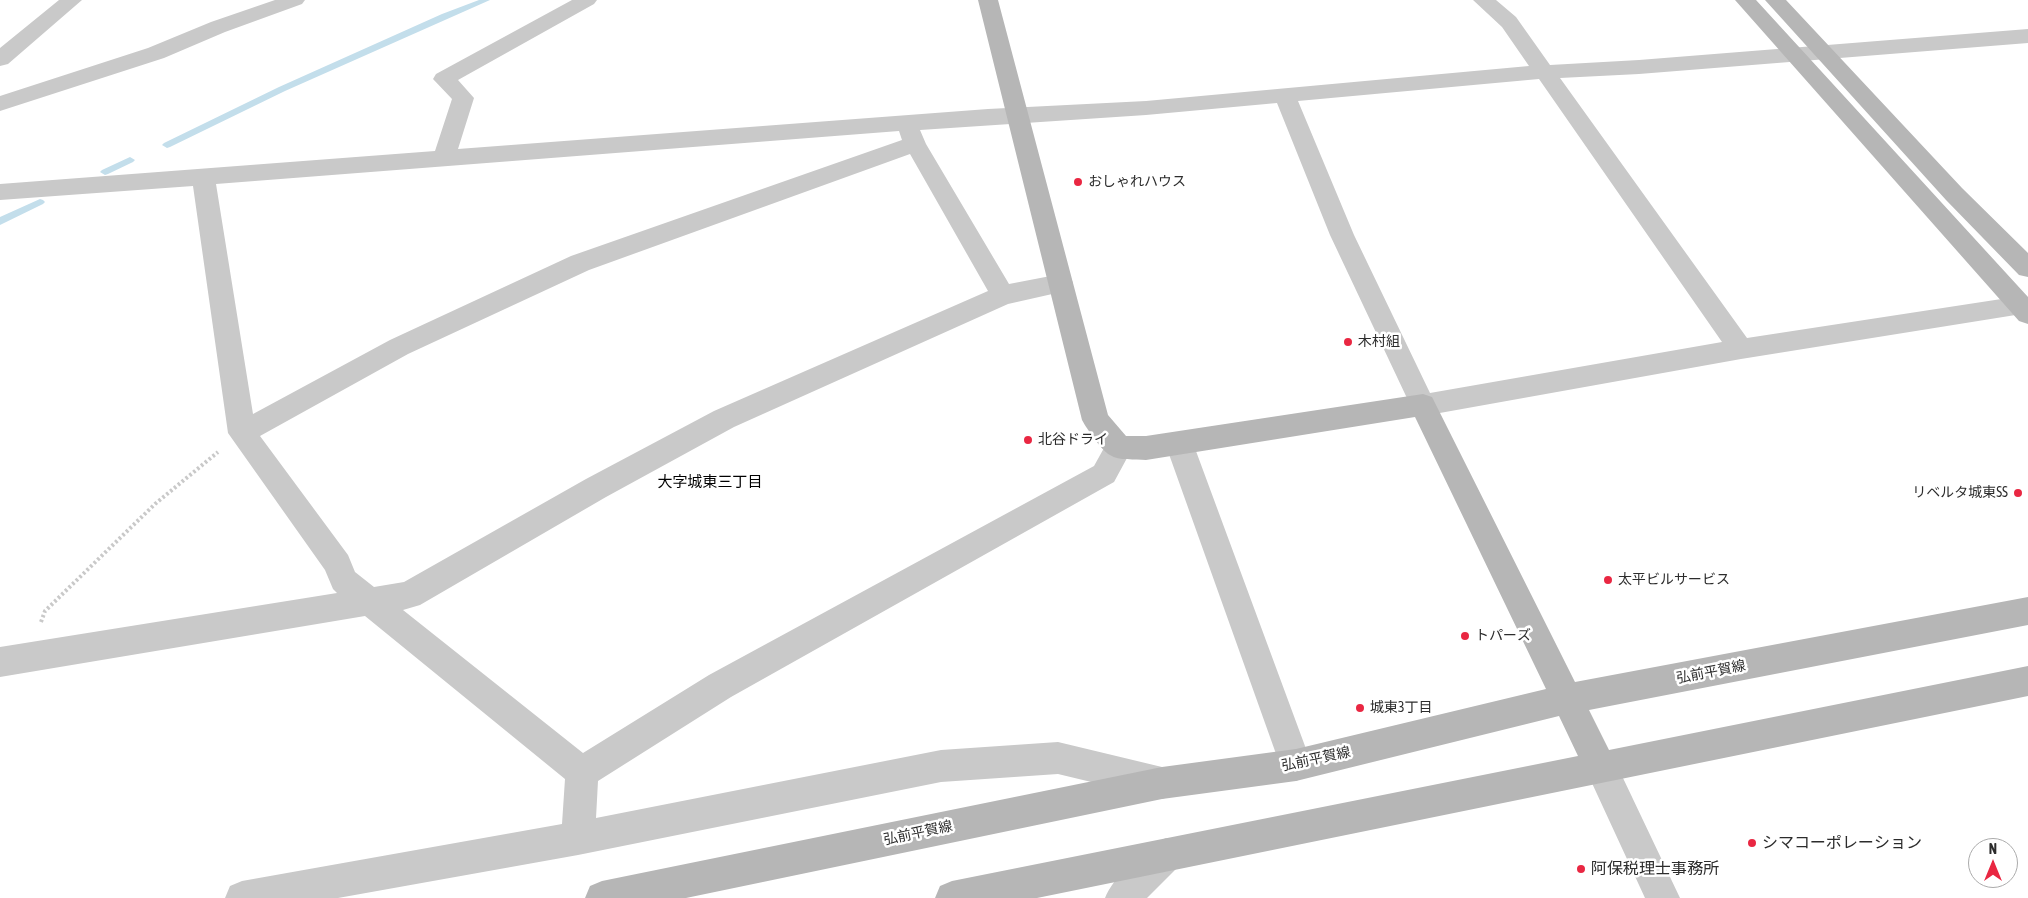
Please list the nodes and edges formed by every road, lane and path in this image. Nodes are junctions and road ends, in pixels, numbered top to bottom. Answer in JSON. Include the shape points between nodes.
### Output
{"nodes":[{"id":1,"x":72,"y":0,"type":"edge"},
{"id":2,"x":295,"y":0,"type":"edge"},
{"id":3,"x":587,"y":0,"type":"edge"},
{"id":4,"x":988,"y":0,"type":"edge"},
{"id":5,"x":1483,"y":0,"type":"edge"},
{"id":6,"x":1744,"y":0,"type":"edge"},
{"id":7,"x":1775,"y":0,"type":"edge"},
{"id":8,"x":2028,"y":36,"type":"edge"},
{"id":9,"x":1823,"y":51,"type":"junction"},
{"id":10,"x":1793,"y":54,"type":"junction"},
{"id":11,"x":0,"y":59,"type":"edge"},
{"id":12,"x":1543,"y":72,"type":"junction"},
{"id":13,"x":5,"y":96,"type":"edge"},
{"id":14,"x":1285,"y":96,"type":"junction"},
{"id":15,"x":1018,"y":115,"type":"junction"},
{"id":16,"x":911,"y":134,"type":"junction"},
{"id":17,"x":444,"y":158,"type":"junction"},
{"id":18,"x":203,"y":176,"type":"junction"},
{"id":19,"x":0,"y":192,"type":"edge"},
{"id":20,"x":2028,"y":268,"type":"edge"},
{"id":21,"x":1061,"y":283,"type":"junction"},
{"id":22,"x":1003,"y":295,"type":"junction"},
{"id":23,"x":2024,"y":310,"type":"edge"},
{"id":24,"x":1741,"y":349,"type":"junction"},
{"id":25,"x":1423,"y":405,"type":"junction"},
{"id":26,"x":242,"y":433,"type":"junction"},
{"id":27,"x":1179,"y":443,"type":"junction"},
{"id":28,"x":1120,"y":447,"type":"junction"},
{"id":29,"x":367,"y":600,"type":"junction"},
{"id":30,"x":2028,"y":611,"type":"edge"},
{"id":31,"x":14,"y":660,"type":"edge"},
{"id":32,"x":2028,"y":681,"type":"edge"},
{"id":33,"x":1566,"y":699,"type":"junction"},
{"id":34,"x":1296,"y":765,"type":"junction"},
{"id":35,"x":1601,"y":768,"type":"junction"},
{"id":36,"x":582,"y":772,"type":"junction"},
{"id":37,"x":1162,"y":783,"type":"junction"},
{"id":38,"x":578,"y":838,"type":"junction"},
{"id":39,"x":1166,"y":855,"type":"junction"},
{"id":40,"x":242,"y":898,"type":"edge"},
{"id":41,"x":602,"y":898,"type":"edge"},
{"id":42,"x":952,"y":898,"type":"edge"},
{"id":43,"x":1122,"y":898,"type":"edge"},
{"id":44,"x":1663,"y":898,"type":"edge"}],
"edges":[{"from":1,"to":11,"type":"street"},
{"from":2,"to":13,"type":"street","via":[[214,17],[156,53]]},
{"from":3,"to":17,"type":"street","via":[[444,80],[463,98]]},
{"from":4,"to":15,"type":"street"},
{"from":5,"to":12,"type":"street","via":[[1509,22]]},
{"from":6,"to":10,"type":"street"},
{"from":7,"to":9,"type":"street"},
{"from":8,"to":9,"type":"street"},
{"from":9,"to":10,"type":"street"},
{"from":9,"to":20,"type":"street","via":[[1954,194]]},
{"from":10,"to":12,"type":"street"},
{"from":10,"to":23,"type":"street"},
{"from":12,"to":14,"type":"street"},
{"from":12,"to":24,"type":"street"},
{"from":14,"to":15,"type":"street"},
{"from":14,"to":25,"type":"street","via":[[1342,235]]},
{"from":15,"to":16,"type":"street"},
{"from":15,"to":21,"type":"street"},
{"from":16,"to":17,"type":"street"},
{"from":16,"to":22,"type":"street"},
{"from":16,"to":26,"type":"street","via":[[726,210],[580,264],[399,348]]},
{"from":17,"to":18,"type":"street"},
{"from":18,"to":19,"type":"street"},
{"from":18,"to":26,"type":"street"},
{"from":21,"to":22,"type":"street"},
{"from":21,"to":28,"type":"street","via":[[1096,420]]},
{"from":22,"to":29,"type":"street","via":[[724,419],[409,595]]},
{"from":23,"to":24,"type":"street"},
{"from":24,"to":25,"type":"street"},
{"from":25,"to":27,"type":"street"},
{"from":25,"to":33,"type":"street"},
{"from":26,"to":29,"type":"street","via":[[338,564],[343,580]]},
{"from":26,"to":31,"type":"path","via":[[155,504],[45,611]]},
{"from":27,"to":28,"type":"street","via":[[1146,448]]},
{"from":27,"to":34,"type":"street"},
{"from":28,"to":36,"type":"street","via":[[1104,474],[720,686]]},
{"from":29,"to":31,"type":"street"},
{"from":29,"to":36,"type":"street"},
{"from":30,"to":33,"type":"street","name":"弘前平賀線"},
{"from":32,"to":35,"type":"street"},
{"from":33,"to":34,"type":"street","name":"弘前平賀線"},
{"from":33,"to":35,"type":"street"},
{"from":34,"to":37,"type":"street","name":"弘前平賀線"},
{"from":35,"to":39,"type":"street"},
{"from":35,"to":44,"type":"street"},
{"from":36,"to":38,"type":"street"},
{"from":37,"to":38,"type":"street","via":[[1058,758],[942,766]]},
{"from":37,"to":41,"type":"street","name":"弘前平賀線"},
{"from":38,"to":40,"type":"street"},
{"from":39,"to":42,"type":"street"},
{"from":39,"to":43,"type":"street"}]}
